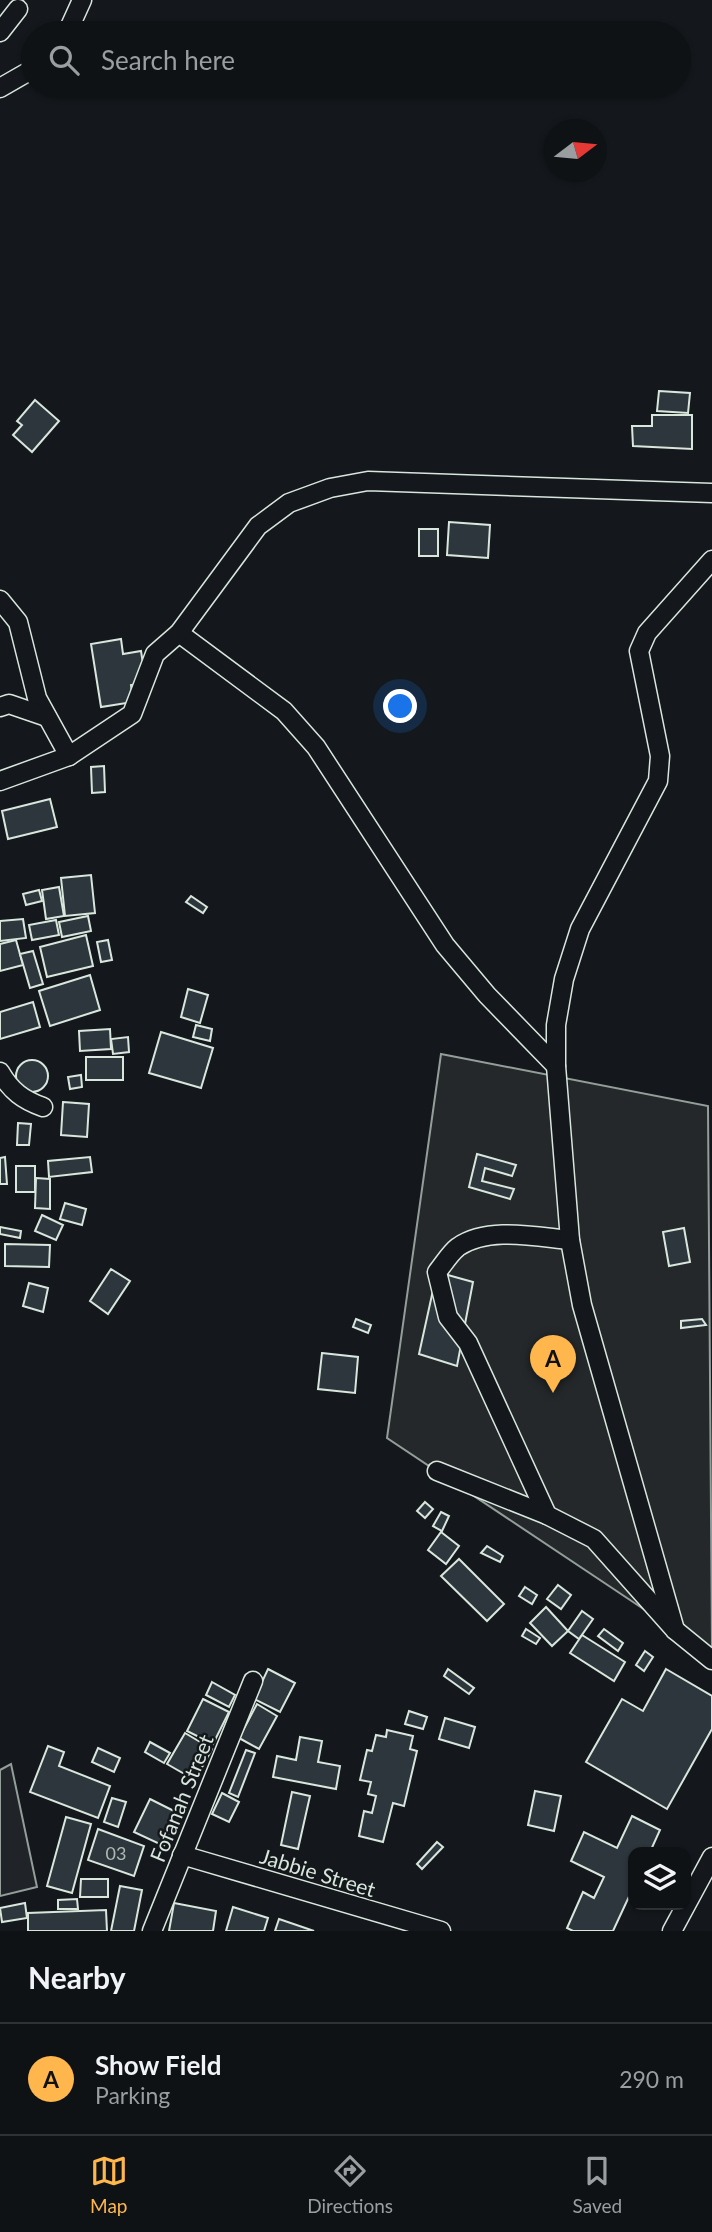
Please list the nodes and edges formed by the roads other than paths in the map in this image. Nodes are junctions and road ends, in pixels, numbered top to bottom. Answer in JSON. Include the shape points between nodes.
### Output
{"nodes":[{"id":1,"x":82,"y":0,"type":"edge"},
{"id":2,"x":18,"y":9,"type":"dead end"},
{"id":3,"x":72,"y":21,"type":"edge"},
{"id":4,"x":0,"y":32,"type":"edge"},
{"id":5,"x":21,"y":76,"type":"edge"},
{"id":6,"x":0,"y":88,"type":"edge"},
{"id":7,"x":712,"y":493,"type":"edge"},
{"id":8,"x":712,"y":559,"type":"edge"},
{"id":9,"x":0,"y":600,"type":"edge"},
{"id":10,"x":179,"y":633,"type":"junction"},
{"id":11,"x":0,"y":707,"type":"edge"},
{"id":12,"x":47,"y":717,"type":"junction"},
{"id":13,"x":69,"y":756,"type":"junction"},
{"id":14,"x":0,"y":781,"type":"edge"},
{"id":15,"x":556,"y":1066,"type":"junction"},
{"id":16,"x":0,"y":1072,"type":"edge"},
{"id":17,"x":43,"y":1107,"type":"dead end"},
{"id":18,"x":570,"y":1240,"type":"junction"},
{"id":19,"x":437,"y":1471,"type":"dead end"},
{"id":20,"x":547,"y":1516,"type":"junction"},
{"id":21,"x":676,"y":1630,"type":"junction"},
{"id":22,"x":712,"y":1660,"type":"edge"},
{"id":23,"x":253,"y":1681,"type":"dead end"},
{"id":24,"x":183,"y":1855,"type":"junction"},
{"id":25,"x":712,"y":1857,"type":"edge"},
{"id":26,"x":152,"y":1931,"type":"edge"},
{"id":27,"x":441,"y":1931,"type":"edge"},
{"id":28,"x":672,"y":1931,"type":"edge"}],
"edges":[{"from":1,"to":3,"type":"street"},
{"from":2,"to":4,"type":"street"},
{"from":5,"to":6,"type":"street"},
{"from":7,"to":10,"type":"street","via":[[368,481],[331,488],[289,503],[258,526]]},
{"from":8,"to":15,"type":"street","via":[[647,633],[639,651],[660,755],[658,781],[580,929],[564,979],[556,1026]]},
{"from":9,"to":12,"type":"street","via":[[18,622],[29,673]]},
{"from":10,"to":13,"type":"street","via":[[155,654],[132,714]]},
{"from":10,"to":15,"type":"street","via":[[292,720],[316,747],[445,945]]},
{"from":11,"to":12,"type":"street","via":[[9,704]]},
{"from":12,"to":13,"type":"street"},
{"from":13,"to":14,"type":"street"},
{"from":15,"to":18,"type":"street"},
{"from":16,"to":17,"type":"street","via":[[23,1100]]},
{"from":18,"to":20,"type":"street","via":[[483,1237],[458,1247],[437,1272],[448,1317],[468,1343]]},
{"from":18,"to":21,"type":"street","via":[[602,1381]]},
{"from":19,"to":20,"type":"street"},
{"from":20,"to":21,"type":"street","via":[[594,1539]]},
{"from":21,"to":22,"type":"street"},
{"from":23,"to":24,"type":"street","name":"Fofanah Street"},
{"from":24,"to":26,"type":"street","name":"Fofanah Street"},
{"from":24,"to":27,"type":"street","name":"Jabbie Street"},
{"from":25,"to":28,"type":"street"}]}
